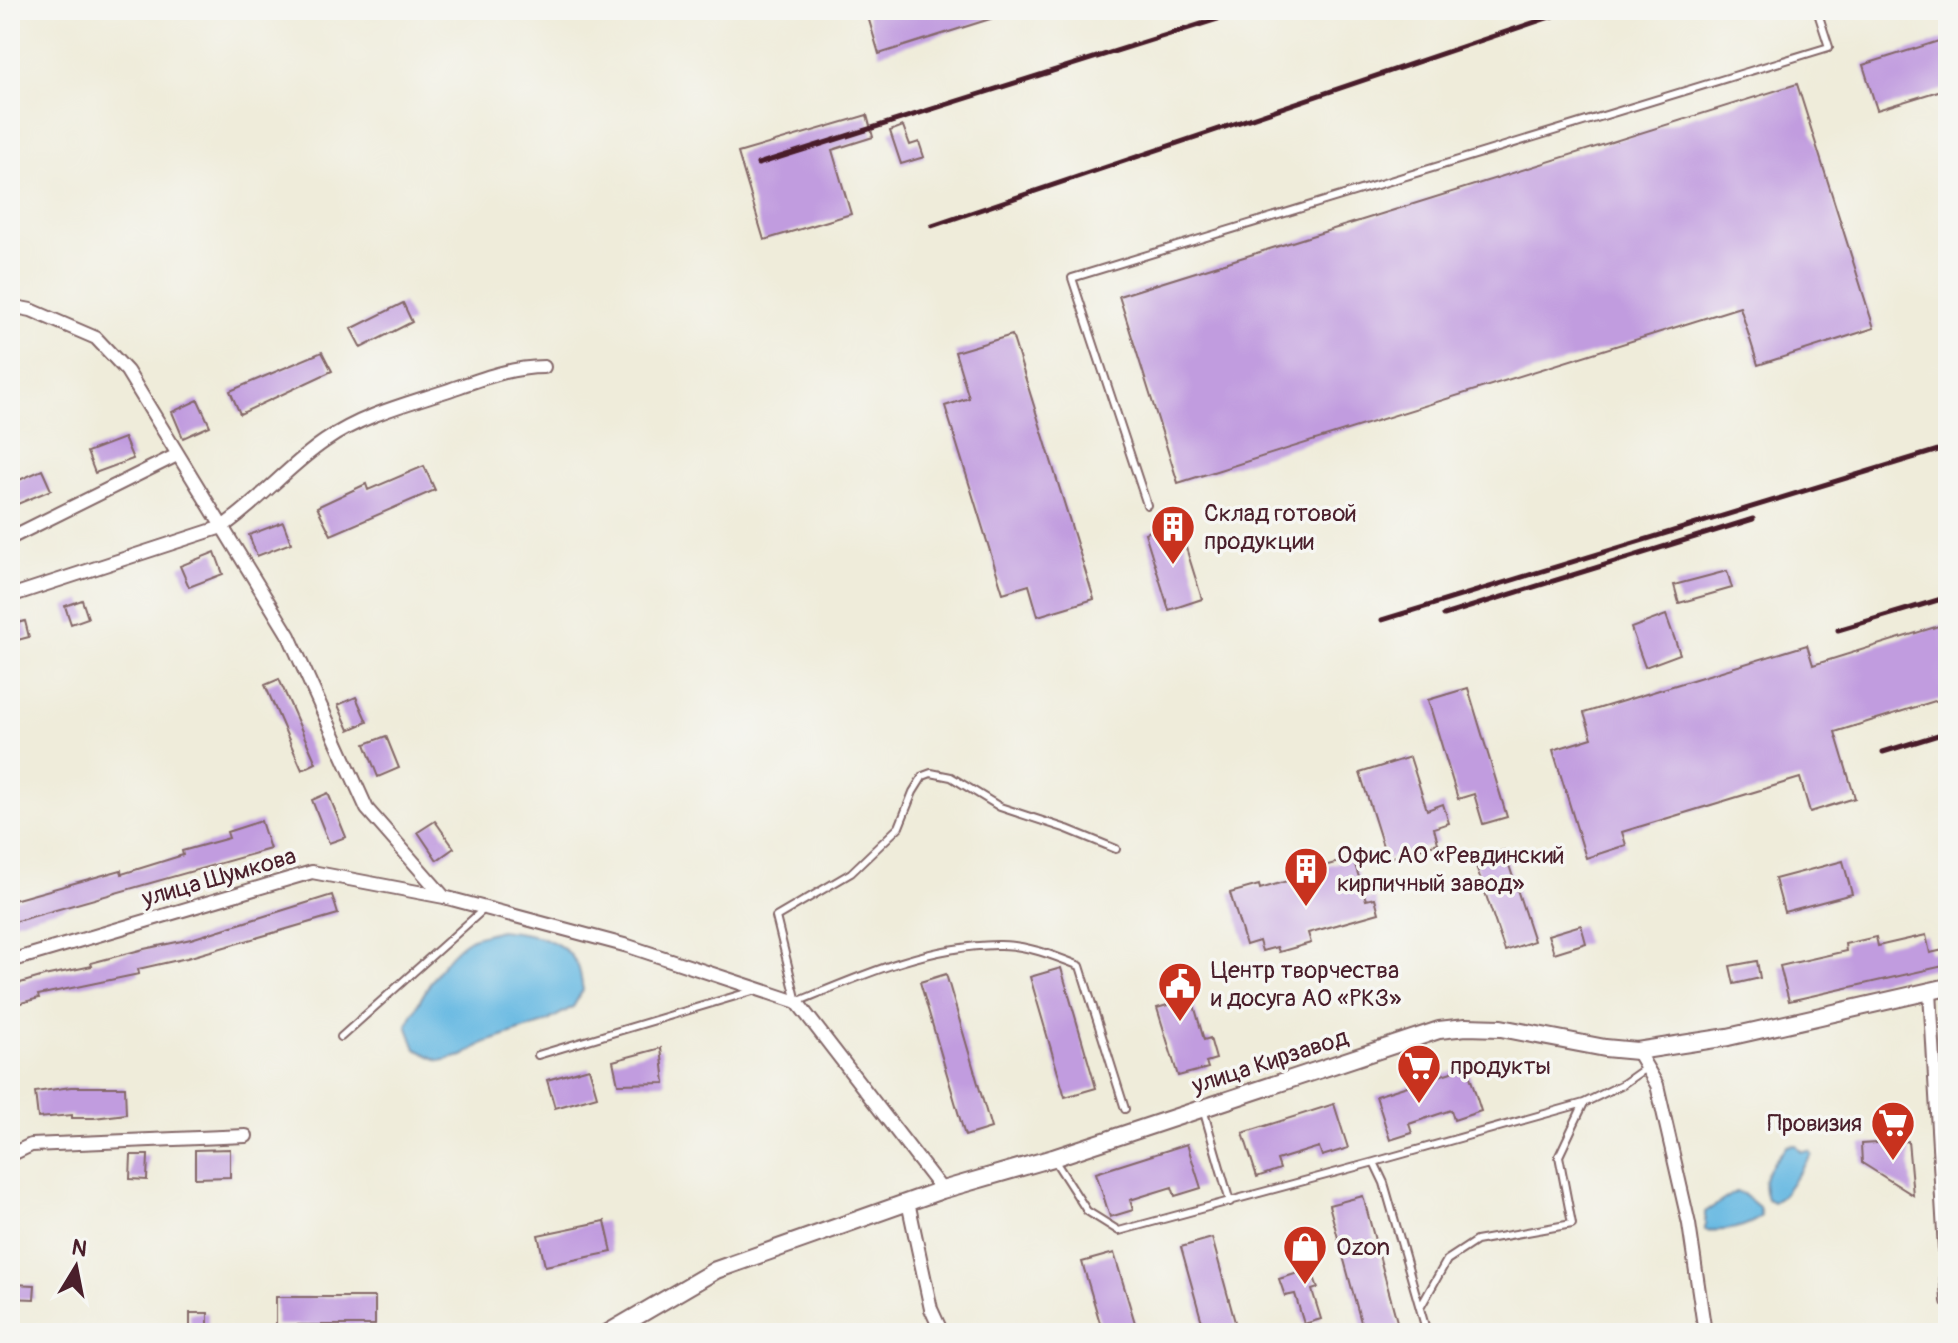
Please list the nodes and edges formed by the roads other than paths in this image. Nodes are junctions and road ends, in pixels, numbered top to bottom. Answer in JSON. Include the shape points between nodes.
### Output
{"nodes":[{"id":1,"x":1817,"y":10,"type":"edge"},
{"id":2,"x":10,"y":306,"type":"edge"},
{"id":3,"x":544,"y":367,"type":"dead end"},
{"id":4,"x":177,"y":455,"type":"junction"},
{"id":5,"x":1147,"y":505,"type":"dead end"},
{"id":6,"x":222,"y":527,"type":"junction"},
{"id":7,"x":10,"y":538,"type":"edge"},
{"id":8,"x":10,"y":596,"type":"edge"},
{"id":9,"x":1116,"y":849,"type":"dead end"},
{"id":10,"x":444,"y":897,"type":"junction"},
{"id":11,"x":485,"y":908,"type":"junction"},
{"id":12,"x":10,"y":961,"type":"edge"},
{"id":13,"x":1948,"y":987,"type":"edge"},
{"id":14,"x":759,"y":989,"type":"junction"},
{"id":15,"x":1930,"y":992,"type":"junction"},
{"id":16,"x":797,"y":1002,"type":"junction"},
{"id":17,"x":341,"y":1037,"type":"dead end"},
{"id":18,"x":1637,"y":1051,"type":"junction"},
{"id":19,"x":538,"y":1055,"type":"dead end"},
{"id":20,"x":1647,"y":1067,"type":"junction"},
{"id":21,"x":1584,"y":1103,"type":"junction"},
{"id":22,"x":1125,"y":1109,"type":"dead end"},
{"id":23,"x":1203,"y":1109,"type":"junction"},
{"id":24,"x":246,"y":1136,"type":"dead end"},
{"id":25,"x":10,"y":1155,"type":"edge"},
{"id":26,"x":1053,"y":1158,"type":"junction"},
{"id":27,"x":1374,"y":1162,"type":"junction"},
{"id":28,"x":942,"y":1190,"type":"junction"},
{"id":29,"x":908,"y":1202,"type":"junction"},
{"id":30,"x":1230,"y":1202,"type":"junction"},
{"id":31,"x":1948,"y":1301,"type":"edge"},
{"id":32,"x":1420,"y":1308,"type":"junction"},
{"id":33,"x":608,"y":1333,"type":"edge"},
{"id":34,"x":942,"y":1333,"type":"edge"},
{"id":35,"x":1427,"y":1333,"type":"edge"},
{"id":36,"x":1705,"y":1333,"type":"edge"}],
"edges":[{"from":1,"to":5,"type":"lane","via":[[1829,47],[1072,278]]},
{"from":2,"to":4,"type":"street","via":[[96,338],[127,371]]},
{"from":3,"to":6,"type":"street","via":[[491,376],[372,415],[303,458]]},
{"from":4,"to":6,"type":"street"},
{"from":4,"to":7,"type":"street"},
{"from":6,"to":8,"type":"street"},
{"from":6,"to":10,"type":"street","via":[[289,636],[367,809]]},
{"from":9,"to":16,"type":"lane","via":[[1000,807],[951,777],[923,776],[899,827],[851,873],[776,917]]},
{"from":10,"to":11,"type":"street","name":"улица Шумкова"},
{"from":10,"to":12,"type":"street","name":"улица Шумкова","via":[[312,872]]},
{"from":11,"to":14,"type":"street","name":"улица Шумкова","via":[[628,946]]},
{"from":11,"to":17,"type":"lane"},
{"from":13,"to":15,"type":"street","name":"улица Кирзавод"},
{"from":14,"to":16,"type":"street","name":"улица Шумкова"},
{"from":14,"to":19,"type":"lane"},
{"from":15,"to":18,"type":"street","name":"улица Кирзавод","via":[[1728,1037]]},
{"from":15,"to":31,"type":"street"},
{"from":16,"to":22,"type":"lane","via":[[872,971],[951,950],[1000,944],[1049,954],[1080,966]]},
{"from":16,"to":28,"type":"street"},
{"from":18,"to":20,"type":"street"},
{"from":18,"to":23,"type":"street","name":"улица Кирзавод","via":[[1501,1028],[1452,1028]]},
{"from":20,"to":21,"type":"lane"},
{"from":20,"to":36,"type":"street","via":[[1657,1085],[1689,1224]]},
{"from":21,"to":27,"type":"lane"},
{"from":21,"to":32,"type":"lane","via":[[1559,1156],[1572,1224],[1476,1241],[1447,1260]]},
{"from":23,"to":26,"type":"street","name":"улица Кирзавод"},
{"from":23,"to":30,"type":"lane"},
{"from":24,"to":25,"type":"street","via":[[31,1145]]},
{"from":26,"to":28,"type":"street","name":"улица Кирзавод"},
{"from":26,"to":30,"type":"lane","via":[[1087,1211],[1119,1231]]},
{"from":27,"to":30,"type":"lane"},
{"from":27,"to":32,"type":"lane"},
{"from":28,"to":29,"type":"street","name":"улица Кирзавод"},
{"from":29,"to":33,"type":"street","name":"улица Кирзавод","via":[[716,1270]]},
{"from":29,"to":34,"type":"street","via":[[931,1309]]},
{"from":32,"to":35,"type":"lane"}]}
